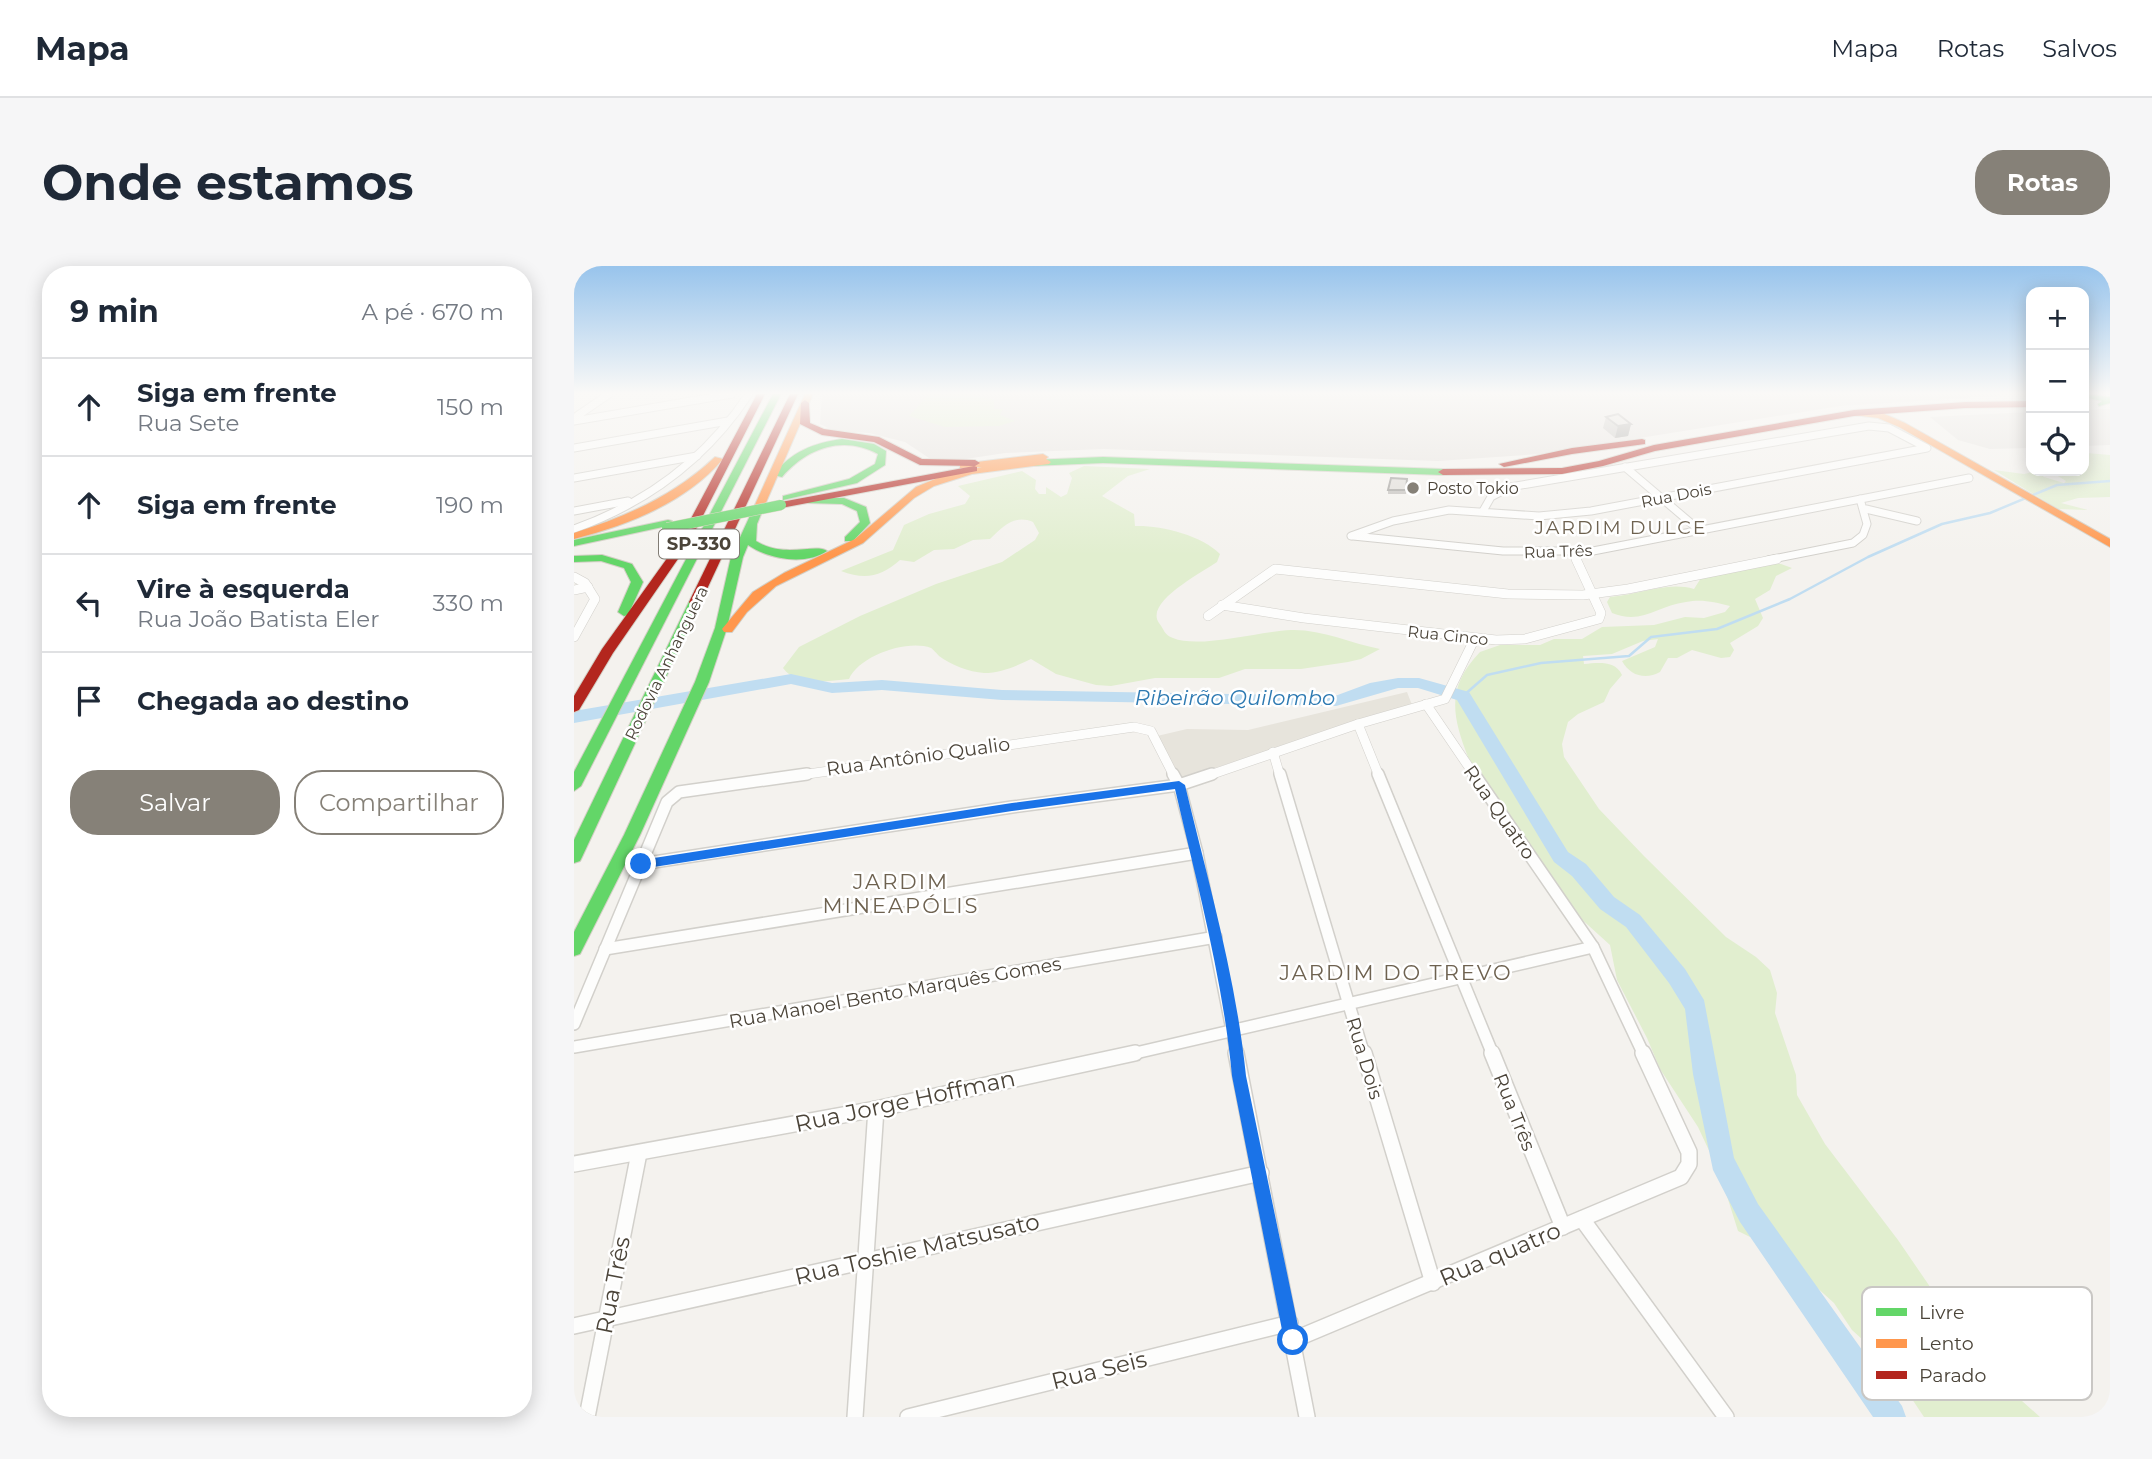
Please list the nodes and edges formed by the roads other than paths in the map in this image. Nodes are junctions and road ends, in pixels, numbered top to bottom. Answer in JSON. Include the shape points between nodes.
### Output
{"nodes":[{"id":1,"x":705,"y":448,"type":"edge"},
{"id":2,"x":730,"y":448,"type":"edge"},
{"id":3,"x":732,"y":448,"type":"edge"},
{"id":4,"x":749,"y":448,"type":"edge"},
{"id":5,"x":777,"y":448,"type":"edge"},
{"id":6,"x":783,"y":448,"type":"edge"},
{"id":7,"x":815,"y":448,"type":"edge"},
{"id":8,"x":878,"y":448,"type":"edge"},
{"id":9,"x":893,"y":448,"type":"edge"},
{"id":10,"x":1598,"y":448,"type":"edge"},
{"id":11,"x":1661,"y":448,"type":"edge"},
{"id":12,"x":1704,"y":448,"type":"edge"},
{"id":13,"x":1713,"y":448,"type":"edge"},
{"id":14,"x":1735,"y":448,"type":"edge"},
{"id":15,"x":1925,"y":448,"type":"edge"},
{"id":16,"x":1944,"y":448,"type":"edge"},
{"id":17,"x":1952,"y":448,"type":"edge"},
{"id":18,"x":1709,"y":452,"type":"junction"},
{"id":19,"x":1564,"y":453,"type":"junction"},
{"id":20,"x":697,"y":456,"type":"junction"},
{"id":21,"x":990,"y":462,"type":"junction"},
{"id":22,"x":1046,"y":462,"type":"junction"},
{"id":23,"x":1588,"y":466,"type":"junction"},
{"id":24,"x":1625,"y":467,"type":"junction"},
{"id":25,"x":574,"y":478,"type":"edge"},
{"id":26,"x":1969,"y":478,"type":"dead end"},
{"id":27,"x":2023,"y":489,"type":"junction"},
{"id":28,"x":765,"y":492,"type":"junction"},
{"id":29,"x":1661,"y":498,"type":"junction"},
{"id":30,"x":638,"y":499,"type":"junction"},
{"id":31,"x":1860,"y":499,"type":"junction"},
{"id":32,"x":784,"y":501,"type":"junction"},
{"id":33,"x":2046,"y":503,"type":"junction"},
{"id":34,"x":1866,"y":509,"type":"junction"},
{"id":35,"x":574,"y":511,"type":"edge"},
{"id":36,"x":1482,"y":512,"type":"junction"},
{"id":37,"x":752,"y":520,"type":"junction"},
{"id":38,"x":1917,"y":521,"type":"dead end"},
{"id":39,"x":574,"y":530,"type":"edge"},
{"id":40,"x":1699,"y":530,"type":"junction"},
{"id":41,"x":574,"y":536,"type":"edge"},
{"id":42,"x":1351,"y":536,"type":"joint"},
{"id":43,"x":2110,"y":536,"type":"edge"},
{"id":44,"x":2110,"y":544,"type":"edge"},
{"id":45,"x":574,"y":545,"type":"edge"},
{"id":46,"x":1573,"y":552,"type":"junction"},
{"id":47,"x":574,"y":559,"type":"edge"},
{"id":48,"x":574,"y":577,"type":"edge"},
{"id":49,"x":588,"y":587,"type":"junction"},
{"id":50,"x":574,"y":590,"type":"edge"},
{"id":51,"x":1594,"y":594,"type":"junction"},
{"id":52,"x":1222,"y":605,"type":"junction"},
{"id":53,"x":1208,"y":616,"type":"dead end"},
{"id":54,"x":574,"y":635,"type":"edge"},
{"id":55,"x":1475,"y":638,"type":"junction"},
{"id":56,"x":607,"y":652,"type":"junction"},
{"id":57,"x":703,"y":678,"type":"junction"},
{"id":58,"x":576,"y":704,"type":"edge"},
{"id":59,"x":1426,"y":704,"type":"junction"},
{"id":60,"x":1358,"y":724,"type":"junction"},
{"id":61,"x":1273,"y":752,"type":"junction"},
{"id":62,"x":1179,"y":785,"type":"junction"},
{"id":63,"x":574,"y":786,"type":"edge"},
{"id":64,"x":1197,"y":853,"type":"junction"},
{"id":65,"x":574,"y":857,"type":"edge"},
{"id":66,"x":641,"y":864,"type":"junction"},
{"id":67,"x":600,"y":897,"type":"junction"},
{"id":68,"x":574,"y":927,"type":"edge"},
{"id":69,"x":1216,"y":937,"type":"junction"},
{"id":70,"x":1593,"y":947,"type":"junction"},
{"id":71,"x":574,"y":949,"type":"edge"},
{"id":72,"x":605,"y":949,"type":"junction"},
{"id":73,"x":1459,"y":977,"type":"junction"},
{"id":74,"x":1348,"y":1002,"type":"junction"},
{"id":75,"x":574,"y":1024,"type":"edge"},
{"id":76,"x":1234,"y":1031,"type":"junction"},
{"id":77,"x":574,"y":1047,"type":"edge"},
{"id":78,"x":876,"y":1109,"type":"junction"},
{"id":79,"x":1689,"y":1152,"type":"joint"},
{"id":80,"x":639,"y":1153,"type":"junction"},
{"id":81,"x":574,"y":1164,"type":"edge"},
{"id":82,"x":1261,"y":1173,"type":"junction"},
{"id":83,"x":1581,"y":1219,"type":"junction"},
{"id":84,"x":1563,"y":1227,"type":"junction"},
{"id":85,"x":864,"y":1259,"type":"junction"},
{"id":86,"x":1433,"y":1283,"type":"junction"},
{"id":87,"x":606,"y":1319,"type":"junction"},
{"id":88,"x":574,"y":1326,"type":"edge"},
{"id":89,"x":1291,"y":1332,"type":"junction"},
{"id":90,"x":587,"y":1417,"type":"edge"},
{"id":91,"x":855,"y":1417,"type":"edge"},
{"id":92,"x":908,"y":1417,"type":"edge"},
{"id":93,"x":1307,"y":1417,"type":"edge"},
{"id":94,"x":1726,"y":1417,"type":"edge"}],
"edges":[{"from":1,"to":20,"type":"street"},
{"from":2,"to":41,"type":"main road","via":[[703,476],[671,499],[626,520]]},
{"from":3,"to":56,"type":"main road","via":[[683,542]]},
{"from":4,"to":63,"type":"main road","name":"Rodovia Anhanguera","number":"SP-330"},
{"from":5,"to":65,"type":"main road","name":"Rodovia Anhanguera","number":"SP-330"},
{"from":6,"to":28,"type":"main road"},
{"from":7,"to":28,"type":"main road","via":[[784,464]]},
{"from":8,"to":32,"type":"main road","via":[[883,453],[880,465],[863,477]]},
{"from":9,"to":21,"type":"main road","via":[[920,462]]},
{"from":10,"to":19,"type":"main road"},
{"from":11,"to":23,"type":"main road"},
{"from":12,"to":18,"type":"street"},
{"from":13,"to":18,"type":"street"},
{"from":14,"to":18,"type":"street","name":"Rua Dois"},
{"from":15,"to":29,"type":"street","name":"Rua Dois"},
{"from":16,"to":27,"type":"main road"},
{"from":17,"to":27,"type":"main road"},
{"from":18,"to":24,"type":"street"},
{"from":19,"to":21,"type":"main road","via":[[1520,463],[1472,466],[1097,453]]},
{"from":19,"to":23,"type":"main road","via":[[1558,458],[1560,463]]},
{"from":20,"to":25,"type":"street"},
{"from":20,"to":30,"type":"street"},
{"from":21,"to":32,"type":"main road"},
{"from":22,"to":23,"type":"main road","via":[[1153,461],[1483,473]]},
{"from":22,"to":32,"type":"main road","via":[[941,474]]},
{"from":22,"to":57,"type":"main road","via":[[958,476],[912,493],[856,544],[788,573],[753,594],[739,608]]},
{"from":24,"to":29,"type":"street"},
{"from":24,"to":36,"type":"street","via":[[1504,488],[1491,497]]},
{"from":26,"to":31,"type":"street","name":"Rua Três"},
{"from":27,"to":33,"type":"main road"},
{"from":28,"to":37,"type":"main road"},
{"from":29,"to":36,"type":"street","name":"Rua Dois","via":[[1550,515]]},
{"from":29,"to":40,"type":"street"},
{"from":30,"to":35,"type":"street"},
{"from":30,"to":39,"type":"street"},
{"from":31,"to":34,"type":"street"},
{"from":31,"to":40,"type":"street","name":"Rua Três"},
{"from":32,"to":37,"type":"main road","via":[[851,503],[862,509],[865,523],[839,544],[804,555],[782,556],[752,544]]},
{"from":32,"to":45,"type":"main road","bridge":true},
{"from":33,"to":43,"type":"main road"},
{"from":33,"to":44,"type":"main road"},
{"from":34,"to":38,"type":"street"},
{"from":34,"to":51,"type":"street","via":[[1866,531],[1853,543]]},
{"from":36,"to":42,"type":"street","name":"Rua Dois","via":[[1449,510],[1393,521]]},
{"from":37,"to":57,"type":"main road"},
{"from":40,"to":46,"type":"street","name":"Rua Três"},
{"from":42,"to":46,"type":"street","name":"Rua Três","via":[[1487,550]]},
{"from":46,"to":51,"type":"street"},
{"from":47,"to":56,"type":"main road","via":[[616,560],[636,575]]},
{"from":48,"to":49,"type":"street"},
{"from":49,"to":50,"type":"street"},
{"from":49,"to":54,"type":"street","via":[[594,594],[593,606]]},
{"from":51,"to":52,"type":"street","via":[[1508,594],[1275,569]]},
{"from":51,"to":55,"type":"street","name":"Rua Cinco","via":[[1601,613],[1593,622],[1525,639]]},
{"from":52,"to":53,"type":"street"},
{"from":52,"to":55,"type":"street","name":"Rua Cinco"},
{"from":55,"to":59,"type":"street","via":[[1445,699]]},
{"from":56,"to":58,"type":"main road"},
{"from":57,"to":67,"type":"main road"},
{"from":59,"to":60,"type":"street"},
{"from":59,"to":70,"type":"street","name":"Rua Quatro"},
{"from":60,"to":61,"type":"street"},
{"from":60,"to":73,"type":"street","name":"Rua Três"},
{"from":61,"to":62,"type":"street"},
{"from":61,"to":74,"type":"street","name":"Rua Dois"},
{"from":62,"to":64,"type":"street"},
{"from":62,"to":66,"type":"street"},
{"from":62,"to":66,"type":"street","name":"Rua Antônio Qualio","via":[[1155,735],[1134,727],[679,792],[667,803]]},
{"from":64,"to":69,"type":"street"},
{"from":64,"to":72,"type":"street"},
{"from":66,"to":72,"type":"street"},
{"from":67,"to":68,"type":"main road"},
{"from":67,"to":71,"type":"main road"},
{"from":69,"to":76,"type":"street"},
{"from":69,"to":77,"type":"street","name":"Rua Manoel Bento Marquês Gomes"},
{"from":70,"to":73,"type":"street","name":"Rua Jorge Hoffman"},
{"from":70,"to":79,"type":"street","name":"Rua Quatro"},
{"from":72,"to":75,"type":"street"},
{"from":73,"to":74,"type":"street","name":"Rua Jorge Hoffman"},
{"from":73,"to":84,"type":"street","name":"Rua Três"},
{"from":74,"to":76,"type":"street","name":"Rua Jorge Hoffman"},
{"from":74,"to":86,"type":"street","name":"Rua Dois"},
{"from":76,"to":78,"type":"street","name":"Rua Jorge Hoffman"},
{"from":76,"to":82,"type":"street"},
{"from":78,"to":80,"type":"street","name":"Rua Jorge Hoffman"},
{"from":78,"to":85,"type":"street"},
{"from":79,"to":83,"type":"street","name":"Rua quatro","via":[[1689,1164],[1681,1177]]},
{"from":80,"to":81,"type":"street","name":"Rua Jorge Hoffman"},
{"from":80,"to":87,"type":"street","name":"Rua Três"},
{"from":82,"to":85,"type":"street","name":"Rua Toshie Matsusato"},
{"from":82,"to":89,"type":"street"},
{"from":83,"to":84,"type":"street","name":"Rua quatro"},
{"from":83,"to":94,"type":"street"},
{"from":84,"to":86,"type":"street","name":"Rua quatro"},
{"from":85,"to":87,"type":"street","name":"Rua Toshie Matsusato"},
{"from":85,"to":91,"type":"street"},
{"from":86,"to":89,"type":"street","name":"Rua quatro"},
{"from":87,"to":88,"type":"street","name":"Rua Toshie Matsusato"},
{"from":87,"to":90,"type":"street","name":"Rua Três"},
{"from":89,"to":92,"type":"street","name":"Rua Seis"},
{"from":89,"to":93,"type":"street"}]}
